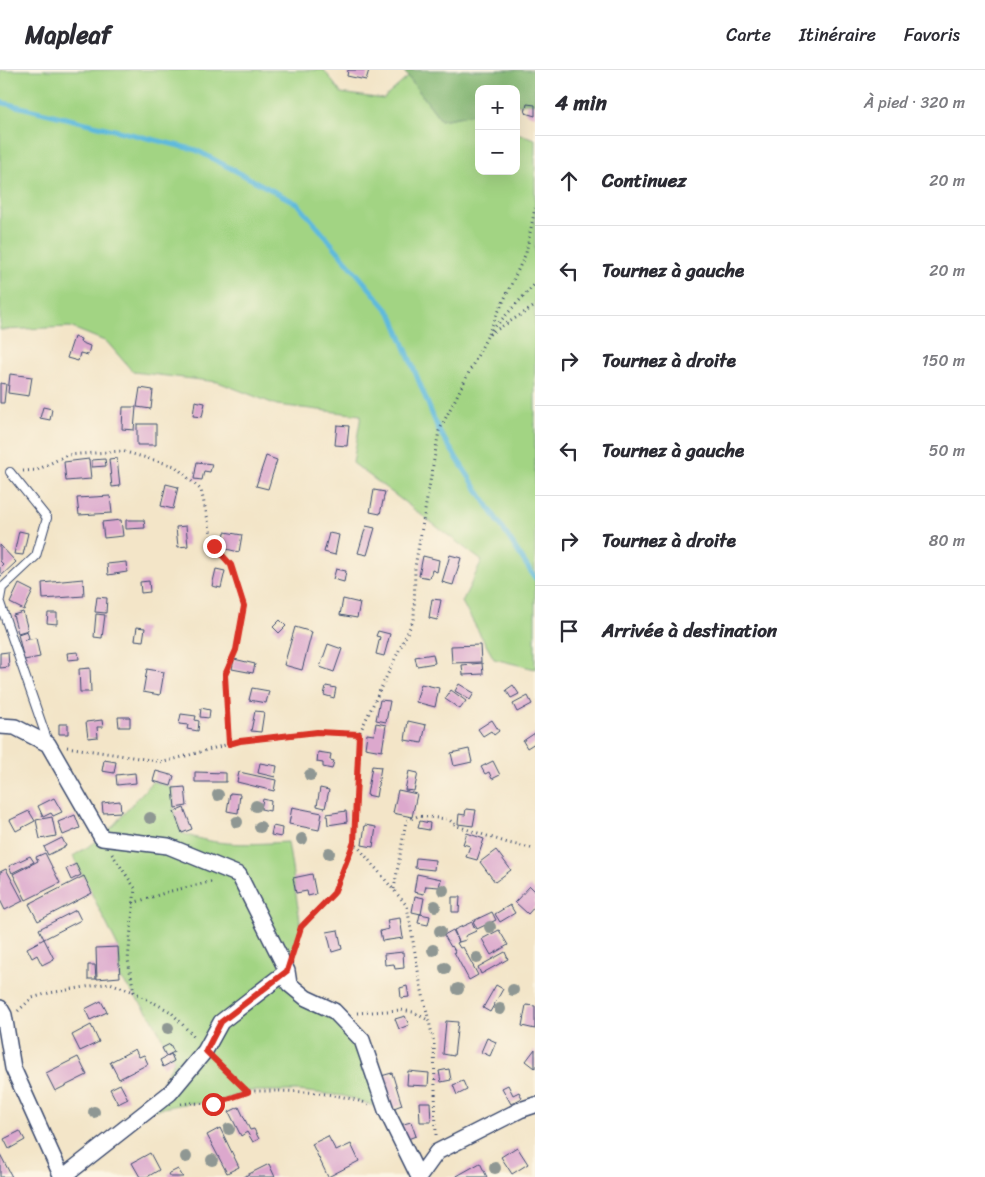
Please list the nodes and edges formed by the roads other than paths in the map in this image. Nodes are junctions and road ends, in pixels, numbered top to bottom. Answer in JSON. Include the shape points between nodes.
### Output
{"nodes":[{"id":1,"x":10,"y":472,"type":"road end"},
{"id":2,"x":0,"y":601,"type":"edge"},
{"id":3,"x":0,"y":726,"type":"edge"},
{"id":4,"x":48,"y":744,"type":"junction"},
{"id":5,"x":287,"y":971,"type":"junction"},
{"id":6,"x":0,"y":1008,"type":"edge"},
{"id":7,"x":535,"y":1106,"type":"edge"},
{"id":8,"x":63,"y":1177,"type":"edge"},
{"id":9,"x":419,"y":1177,"type":"edge"}],
"edges":[{"from":1,"to":2,"type":"lane","via":[[47,518],[36,556],[2,588]]},
{"from":2,"to":4,"type":"lane"},
{"from":3,"to":4,"type":"street","via":[[15,727]]},
{"from":4,"to":5,"type":"street","via":[[102,838],[168,846],[239,876]]},
{"from":5,"to":8,"type":"street","via":[[221,1022],[206,1051],[170,1093]]},
{"from":5,"to":9,"type":"street","via":[[289,984],[306,998],[334,1011],[362,1040],[386,1110]]},
{"from":6,"to":8,"type":"street","via":[[13,1068]]},
{"from":7,"to":9,"type":"street","via":[[520,1110],[437,1152]]}]}
